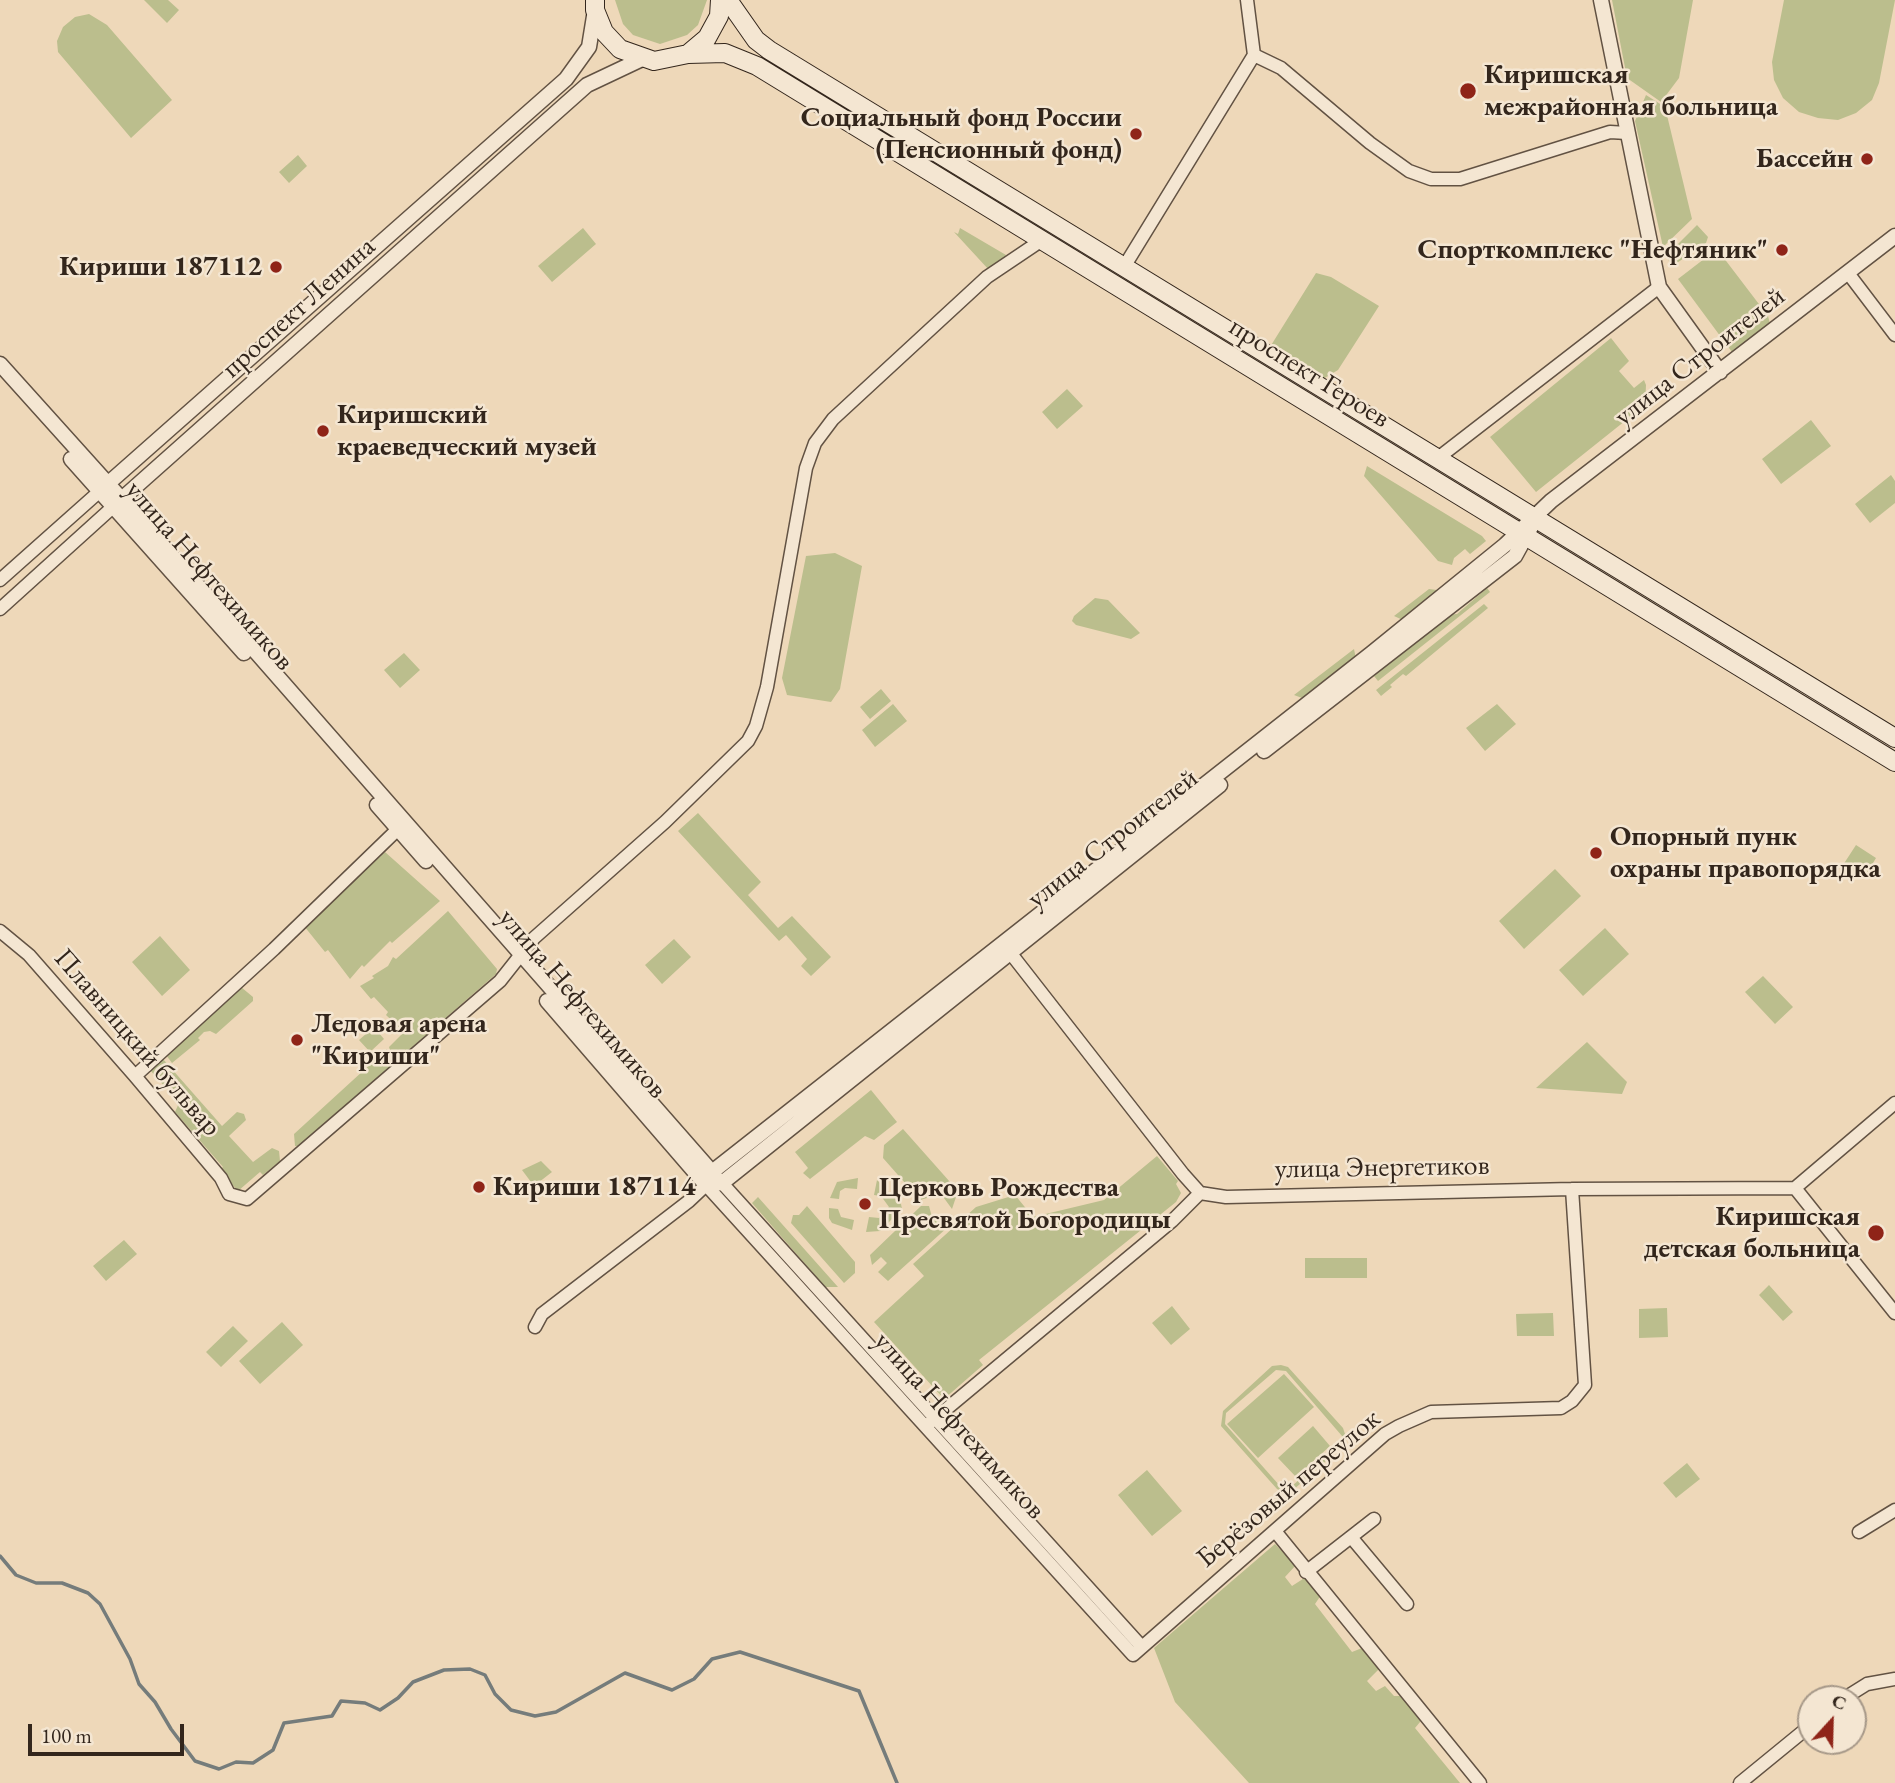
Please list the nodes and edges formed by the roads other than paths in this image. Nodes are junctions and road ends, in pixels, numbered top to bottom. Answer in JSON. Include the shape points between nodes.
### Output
{"nodes":[{"id":1,"x":720,"y":0,"type":"edge"},
{"id":2,"x":728,"y":0,"type":"edge"},
{"id":3,"x":1247,"y":0,"type":"edge"},
{"id":4,"x":1601,"y":0,"type":"edge"},
{"id":5,"x":595,"y":5,"type":"edge"},
{"id":6,"x":688,"y":54,"type":"junction"},
{"id":7,"x":1254,"y":55,"type":"junction"},
{"id":8,"x":642,"y":59,"type":"junction"},
{"id":9,"x":1627,"y":133,"type":"junction"},
{"id":10,"x":1895,"y":236,"type":"edge"},
{"id":11,"x":1042,"y":240,"type":"junction"},
{"id":12,"x":1124,"y":267,"type":"junction"},
{"id":13,"x":1848,"y":272,"type":"junction"},
{"id":14,"x":1659,"y":287,"type":"junction"},
{"id":15,"x":1895,"y":335,"type":"edge"},
{"id":16,"x":0,"y":365,"type":"edge"},
{"id":17,"x":1720,"y":372,"type":"junction"},
{"id":18,"x":0,"y":379,"type":"edge"},
{"id":19,"x":1438,"y":458,"type":"junction"},
{"id":20,"x":104,"y":487,"type":"junction"},
{"id":21,"x":118,"y":503,"type":"junction"},
{"id":22,"x":1536,"y":517,"type":"junction"},
{"id":23,"x":1522,"y":534,"type":"junction"},
{"id":24,"x":0,"y":580,"type":"edge"},
{"id":25,"x":0,"y":609,"type":"edge"},
{"id":26,"x":1895,"y":738,"type":"edge"},
{"id":27,"x":1895,"y":762,"type":"edge"},
{"id":28,"x":398,"y":829,"type":"junction"},
{"id":29,"x":0,"y":931,"type":"edge"},
{"id":30,"x":1007,"y":947,"type":"junction"},
{"id":31,"x":517,"y":959,"type":"junction"},
{"id":32,"x":135,"y":1076,"type":"junction"},
{"id":33,"x":1895,"y":1103,"type":"edge"},
{"id":34,"x":713,"y":1180,"type":"junction"},
{"id":35,"x":1795,"y":1188,"type":"junction"},
{"id":36,"x":1572,"y":1189,"type":"junction"},
{"id":37,"x":1200,"y":1193,"type":"junction"},
{"id":38,"x":1895,"y":1313,"type":"edge"},
{"id":39,"x":535,"y":1327,"type":"dead end"},
{"id":40,"x":930,"y":1422,"type":"junction"},
{"id":41,"x":1895,"y":1510,"type":"edge"},
{"id":42,"x":1374,"y":1519,"type":"dead end"},
{"id":43,"x":1275,"y":1531,"type":"junction"},
{"id":44,"x":1859,"y":1532,"type":"dead end"},
{"id":45,"x":1351,"y":1537,"type":"junction"},
{"id":46,"x":1306,"y":1572,"type":"junction"},
{"id":47,"x":1407,"y":1604,"type":"dead end"},
{"id":48,"x":1138,"y":1651,"type":"joint"},
{"id":49,"x":1895,"y":1679,"type":"edge"},
{"id":50,"x":1865,"y":1685,"type":"edge"},
{"id":51,"x":1797,"y":1736,"type":"edge"},
{"id":52,"x":1480,"y":1783,"type":"edge"},
{"id":53,"x":1740,"y":1783,"type":"edge"}],
"edges":[{"from":1,"to":6,"type":"main road","via":[[719,16],[707,38]]},
{"from":2,"to":12,"type":"main road","name":"проспект Героев","via":[[762,45]]},
{"from":3,"to":7,"type":"street"},
{"from":4,"to":9,"type":"street"},
{"from":5,"to":8,"type":"main road","via":[[604,32],[620,49]]},
{"from":5,"to":20,"type":"street","name":"проспект Ленина","via":[[589,47],[566,79]]},
{"from":6,"to":8,"type":"main road","name":"проспект Героев","via":[[671,60]]},
{"from":6,"to":11,"type":"main road","name":"проспект Героев","via":[[725,53],[757,66]]},
{"from":7,"to":9,"type":"street","via":[[1281,68],[1409,171],[1431,179],[1460,179],[1610,132]]},
{"from":7,"to":12,"type":"street"},
{"from":8,"to":21,"type":"street","name":"проспект Ленина","via":[[587,85]]},
{"from":9,"to":14,"type":"street"},
{"from":10,"to":13,"type":"street","name":"улица Строителей"},
{"from":11,"to":23,"type":"main road","name":"проспект Героев"},
{"from":11,"to":31,"type":"street","via":[[987,277],[840,412],[815,443],[806,468],[767,687],[748,741],[534,938]]},
{"from":12,"to":19,"type":"main road","name":"проспект Героев"},
{"from":13,"to":15,"type":"street"},
{"from":13,"to":17,"type":"street","name":"улица Строителей"},
{"from":14,"to":17,"type":"street"},
{"from":14,"to":19,"type":"street"},
{"from":16,"to":20,"type":"street"},
{"from":17,"to":22,"type":"street","name":"улица Строителей"},
{"from":18,"to":20,"type":"street","name":"улица Нефтехимиков"},
{"from":19,"to":22,"type":"main road","name":"проспект Героев"},
{"from":20,"to":21,"type":"street"},
{"from":20,"to":24,"type":"street","name":"проспект Ленина"},
{"from":21,"to":25,"type":"street","name":"проспект Ленина"},
{"from":21,"to":28,"type":"street","name":"улица Нефтехимиков"},
{"from":21,"to":31,"type":"street"},
{"from":22,"to":23,"type":"street","name":"улица Строителей"},
{"from":22,"to":26,"type":"main road","name":"проспект Героев"},
{"from":23,"to":27,"type":"main road","name":"проспект Героев"},
{"from":23,"to":30,"type":"street","name":"улица Строителей"},
{"from":28,"to":31,"type":"street","name":"улица Нефтехимиков"},
{"from":28,"to":32,"type":"street"},
{"from":29,"to":32,"type":"street","name":"Плавницкий бульвар","via":[[29,955]]},
{"from":30,"to":34,"type":"street","name":"улица Строителей"},
{"from":30,"to":37,"type":"street"},
{"from":31,"to":32,"type":"street","name":"Плавницкий бульвар","via":[[500,981],[247,1199],[229,1194],[221,1178]]},
{"from":31,"to":34,"type":"street","name":"улица Нефтехимиков"},
{"from":33,"to":35,"type":"street"},
{"from":34,"to":39,"type":"street","name":"улица Строителей","via":[[542,1314]]},
{"from":34,"to":40,"type":"street","name":"улица Нефтехимиков"},
{"from":35,"to":36,"type":"street","name":"улица Энергетиков"},
{"from":35,"to":38,"type":"street"},
{"from":36,"to":37,"type":"street","name":"улица Энергетиков","via":[[1226,1197]]},
{"from":36,"to":43,"type":"street","name":"Берёзовый переулок","via":[[1585,1385],[1572,1401],[1561,1408],[1431,1412],[1409,1421],[1385,1434]]},
{"from":37,"to":40,"type":"street"},
{"from":40,"to":48,"type":"street","name":"улица Нефтехимиков"},
{"from":41,"to":44,"type":"street"},
{"from":42,"to":45,"type":"street"},
{"from":43,"to":46,"type":"street"},
{"from":43,"to":48,"type":"street","name":"Берёзовый переулок"},
{"from":45,"to":46,"type":"street"},
{"from":45,"to":47,"type":"street"},
{"from":46,"to":52,"type":"street"},
{"from":49,"to":50,"type":"street"},
{"from":51,"to":53,"type":"street"}]}
